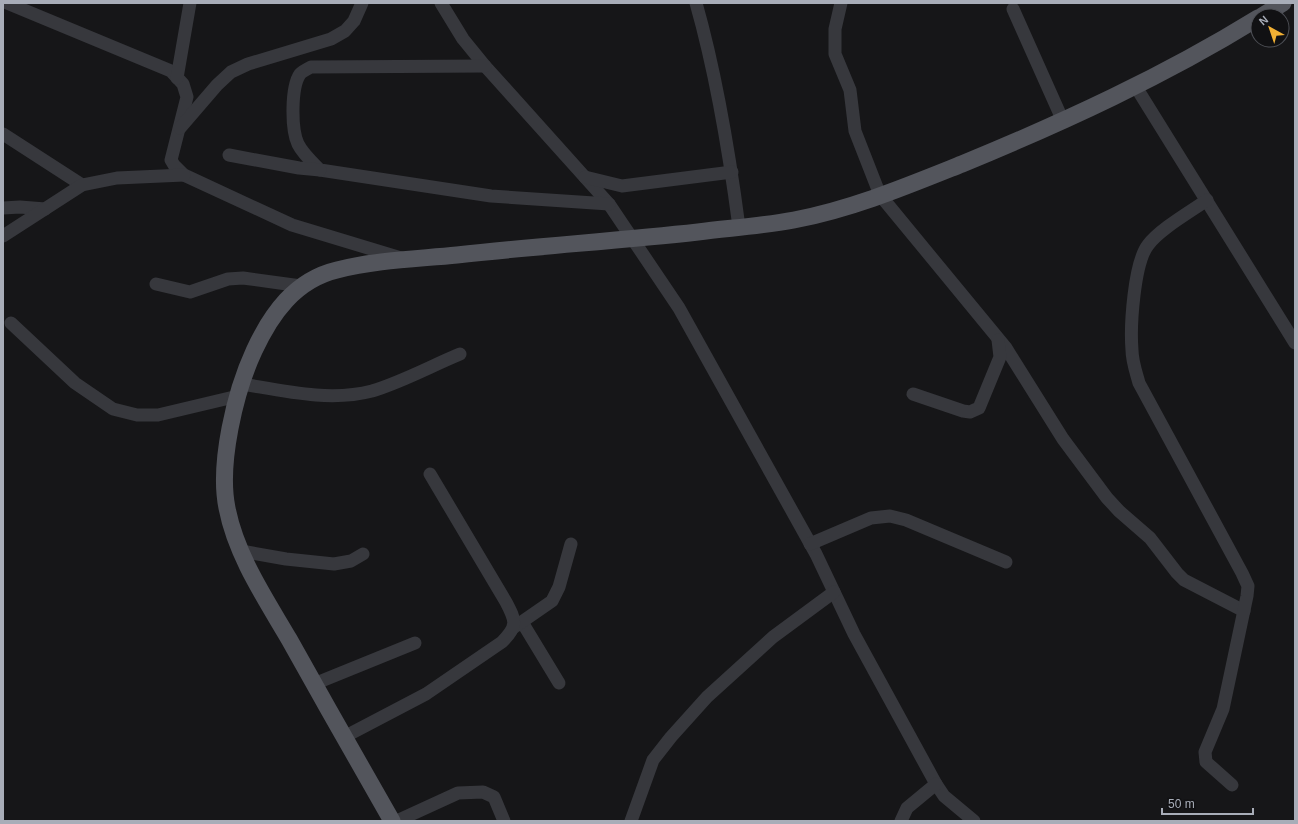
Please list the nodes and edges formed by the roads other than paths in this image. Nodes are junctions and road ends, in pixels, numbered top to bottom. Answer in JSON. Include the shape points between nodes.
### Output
{"nodes":[{"id":1,"x":7,"y":3,"type":"edge"},
{"id":2,"x":190,"y":3,"type":"edge"},
{"id":3,"x":362,"y":3,"type":"edge"},
{"id":4,"x":441,"y":3,"type":"edge"},
{"id":5,"x":696,"y":3,"type":"edge"},
{"id":6,"x":841,"y":3,"type":"edge"},
{"id":7,"x":1012,"y":9,"type":"dead end"},
{"id":8,"x":1250,"y":23,"type":"edge"},
{"id":9,"x":485,"y":66,"type":"junction"},
{"id":10,"x":177,"y":78,"type":"junction"},
{"id":11,"x":1136,"y":87,"type":"junction"},
{"id":12,"x":1063,"y":121,"type":"junction"},
{"id":13,"x":178,"y":130,"type":"junction"},
{"id":14,"x":3,"y":134,"type":"edge"},
{"id":15,"x":229,"y":155,"type":"dead end"},
{"id":16,"x":320,"y":170,"type":"junction"},
{"id":17,"x":732,"y":172,"type":"junction"},
{"id":18,"x":184,"y":175,"type":"junction"},
{"id":19,"x":585,"y":177,"type":"junction"},
{"id":20,"x":82,"y":185,"type":"junction"},
{"id":21,"x":880,"y":195,"type":"junction"},
{"id":22,"x":1206,"y":200,"type":"junction"},
{"id":23,"x":609,"y":204,"type":"junction"},
{"id":24,"x":3,"y":208,"type":"edge"},
{"id":25,"x":45,"y":209,"type":"junction"},
{"id":26,"x":739,"y":227,"type":"junction"},
{"id":27,"x":3,"y":236,"type":"edge"},
{"id":28,"x":632,"y":239,"type":"junction"},
{"id":29,"x":404,"y":259,"type":"junction"},
{"id":30,"x":156,"y":284,"type":"dead end"},
{"id":31,"x":301,"y":286,"type":"junction"},
{"id":32,"x":11,"y":322,"type":"dead end"},
{"id":33,"x":996,"y":336,"type":"junction"},
{"id":34,"x":1295,"y":343,"type":"edge"},
{"id":35,"x":460,"y":354,"type":"dead end"},
{"id":36,"x":240,"y":390,"type":"junction"},
{"id":37,"x":913,"y":394,"type":"dead end"},
{"id":38,"x":430,"y":474,"type":"dead end"},
{"id":39,"x":571,"y":544,"type":"dead end"},
{"id":40,"x":810,"y":544,"type":"junction"},
{"id":41,"x":241,"y":551,"type":"junction"},
{"id":42,"x":363,"y":554,"type":"dead end"},
{"id":43,"x":1006,"y":562,"type":"dead end"},
{"id":44,"x":834,"y":592,"type":"junction"},
{"id":45,"x":1244,"y":611,"type":"junction"},
{"id":46,"x":518,"y":625,"type":"junction"},
{"id":47,"x":414,"y":643,"type":"dead end"},
{"id":48,"x":559,"y":683,"type":"dead end"},
{"id":49,"x":314,"y":684,"type":"junction"},
{"id":50,"x":344,"y":737,"type":"junction"},
{"id":51,"x":936,"y":784,"type":"junction"},
{"id":52,"x":1232,"y":785,"type":"dead end"},
{"id":53,"x":392,"y":821,"type":"edge"},
{"id":54,"x":397,"y":821,"type":"edge"},
{"id":55,"x":504,"y":821,"type":"edge"},
{"id":56,"x":632,"y":821,"type":"edge"},
{"id":57,"x":900,"y":821,"type":"edge"},
{"id":58,"x":974,"y":821,"type":"edge"}],
"edges":[{"from":1,"to":10,"type":"street","via":[[171,71]]},
{"from":2,"to":10,"type":"street"},
{"from":3,"to":13,"type":"street","via":[[354,21],[345,31],[331,39],[248,64],[231,72]]},
{"from":4,"to":9,"type":"street","via":[[463,39]]},
{"from":5,"to":17,"type":"street","via":[[710,52]]},
{"from":6,"to":21,"type":"street","via":[[835,29],[835,54],[850,90],[855,131]]},
{"from":7,"to":12,"type":"street"},
{"from":8,"to":11,"type":"main road"},
{"from":9,"to":16,"type":"street","via":[[311,67],[301,73],[293,88],[297,143]]},
{"from":9,"to":19,"type":"street"},
{"from":10,"to":13,"type":"street","via":[[183,84],[187,97]]},
{"from":11,"to":12,"type":"main road"},
{"from":11,"to":22,"type":"street"},
{"from":12,"to":21,"type":"main road"},
{"from":13,"to":18,"type":"street","via":[[171,160]]},
{"from":14,"to":20,"type":"street"},
{"from":15,"to":16,"type":"street"},
{"from":16,"to":23,"type":"street","via":[[484,195]]},
{"from":17,"to":19,"type":"street","via":[[622,186]]},
{"from":17,"to":26,"type":"street"},
{"from":18,"to":20,"type":"street","via":[[117,178]]},
{"from":18,"to":29,"type":"street","via":[[292,225]]},
{"from":19,"to":23,"type":"street"},
{"from":20,"to":25,"type":"street"},
{"from":21,"to":26,"type":"main road","via":[[791,221]]},
{"from":21,"to":33,"type":"street"},
{"from":22,"to":34,"type":"street"},
{"from":22,"to":45,"type":"street","via":[[1149,243],[1142,254],[1135,285],[1132,349],[1139,383],[1248,586]]},
{"from":23,"to":28,"type":"street"},
{"from":24,"to":25,"type":"street"},
{"from":25,"to":27,"type":"street"},
{"from":26,"to":28,"type":"main road"},
{"from":28,"to":29,"type":"main road"},
{"from":28,"to":40,"type":"street","via":[[679,308]]},
{"from":29,"to":31,"type":"main road","via":[[338,270],[317,276]]},
{"from":30,"to":31,"type":"street","via":[[190,292],[235,278]]},
{"from":31,"to":36,"type":"main road","via":[[282,304],[261,334]]},
{"from":32,"to":36,"type":"street","via":[[75,383],[113,409],[137,415],[158,415]]},
{"from":33,"to":37,"type":"street","via":[[1000,356],[979,408],[970,412]]},
{"from":33,"to":45,"type":"street","via":[[1022,372],[1063,439],[1119,511],[1150,538],[1184,580]]},
{"from":35,"to":36,"type":"street","via":[[372,391],[312,396]]},
{"from":36,"to":41,"type":"main road","via":[[226,452],[224,481],[226,506]]},
{"from":38,"to":46,"type":"street"},
{"from":39,"to":46,"type":"street","via":[[559,587],[552,601]]},
{"from":40,"to":43,"type":"street","via":[[871,518],[890,516],[906,520]]},
{"from":40,"to":44,"type":"street"},
{"from":41,"to":42,"type":"street","via":[[334,564],[351,561]]},
{"from":41,"to":49,"type":"main road"},
{"from":44,"to":51,"type":"street","via":[[854,634]]},
{"from":44,"to":56,"type":"street","via":[[773,637],[707,697],[671,737],[653,760]]},
{"from":45,"to":52,"type":"street","via":[[1223,709],[1205,752],[1206,762]]},
{"from":46,"to":48,"type":"street"},
{"from":46,"to":50,"type":"street","via":[[502,642],[426,694]]},
{"from":47,"to":49,"type":"street"},
{"from":49,"to":50,"type":"main road"},
{"from":50,"to":53,"type":"main road"},
{"from":51,"to":57,"type":"street","via":[[907,808]]},
{"from":51,"to":58,"type":"street","via":[[944,796]]},
{"from":54,"to":55,"type":"street","via":[[458,793],[483,792],[494,797]]}]}
